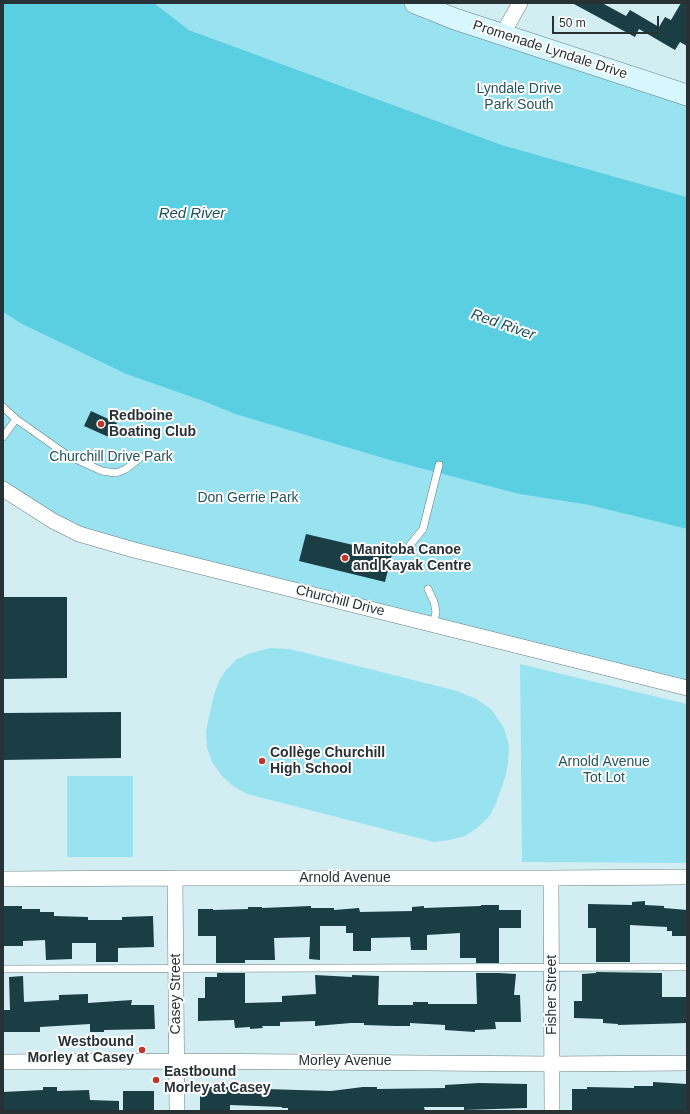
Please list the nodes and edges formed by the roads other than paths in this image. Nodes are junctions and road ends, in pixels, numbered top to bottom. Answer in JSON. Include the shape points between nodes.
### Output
{"nodes":[{"id":1,"x":415,"y":3,"type":"edge"},
{"id":2,"x":520,"y":3,"type":"edge"},
{"id":3,"x":502,"y":35,"type":"junction"},
{"id":4,"x":687,"y":95,"type":"edge"},
{"id":5,"x":3,"y":407,"type":"edge"},
{"id":6,"x":16,"y":420,"type":"junction"},
{"id":7,"x":3,"y":437,"type":"edge"},
{"id":8,"x":141,"y":457,"type":"dead end"},
{"id":9,"x":439,"y":465,"type":"dead end"},
{"id":10,"x":3,"y":489,"type":"edge"},
{"id":11,"x":410,"y":544,"type":"dead end"},
{"id":12,"x":428,"y":589,"type":"dead end"},
{"id":13,"x":433,"y":625,"type":"junction"},
{"id":14,"x":687,"y":688,"type":"edge"},
{"id":15,"x":687,"y":877,"type":"edge"},
{"id":16,"x":175,"y":878,"type":"junction"},
{"id":17,"x":551,"y":878,"type":"junction"},
{"id":18,"x":3,"y":879,"type":"edge"},
{"id":19,"x":687,"y":967,"type":"edge"},
{"id":20,"x":552,"y":968,"type":"junction"},
{"id":21,"x":3,"y":969,"type":"edge"},
{"id":22,"x":176,"y":969,"type":"junction"},
{"id":23,"x":176,"y":1061,"type":"junction"},
{"id":24,"x":3,"y":1062,"type":"edge"},
{"id":25,"x":687,"y":1063,"type":"edge"},
{"id":26,"x":552,"y":1064,"type":"junction"},
{"id":27,"x":177,"y":1111,"type":"edge"},
{"id":28,"x":552,"y":1111,"type":"edge"}],
"edges":[{"from":1,"to":3,"type":"street","name":"Promenade Lyndale Drive"},
{"from":2,"to":3,"type":"street"},
{"from":3,"to":4,"type":"street","name":"Promenade Lyndale Drive"},
{"from":5,"to":6,"type":"lane"},
{"from":6,"to":7,"type":"lane"},
{"from":6,"to":8,"type":"lane","via":[[67,455],[102,471],[116,473],[126,469]]},
{"from":9,"to":11,"type":"lane","via":[[423,530]]},
{"from":10,"to":13,"type":"street","name":"Churchill Drive","via":[[53,521],[79,534]]},
{"from":12,"to":13,"type":"lane","via":[[436,612]]},
{"from":13,"to":14,"type":"street","name":"Churchill Drive"},
{"from":15,"to":17,"type":"street","name":"Arnold Avenue"},
{"from":16,"to":17,"type":"street","name":"Arnold Avenue"},
{"from":16,"to":18,"type":"street","name":"Arnold Avenue"},
{"from":16,"to":22,"type":"street","name":"Casey Street"},
{"from":17,"to":20,"type":"street","name":"Fisher Street"},
{"from":19,"to":20,"type":"lane"},
{"from":20,"to":22,"type":"lane"},
{"from":20,"to":26,"type":"street","name":"Fisher Street"},
{"from":21,"to":22,"type":"lane"},
{"from":22,"to":23,"type":"street","name":"Casey Street"},
{"from":23,"to":24,"type":"street","name":"Morley Avenue"},
{"from":23,"to":26,"type":"street","name":"Morley Avenue"},
{"from":23,"to":27,"type":"street","name":"Casey Street"},
{"from":25,"to":26,"type":"street","name":"Morley Avenue"},
{"from":26,"to":28,"type":"street","name":"Fisher Street"}]}
